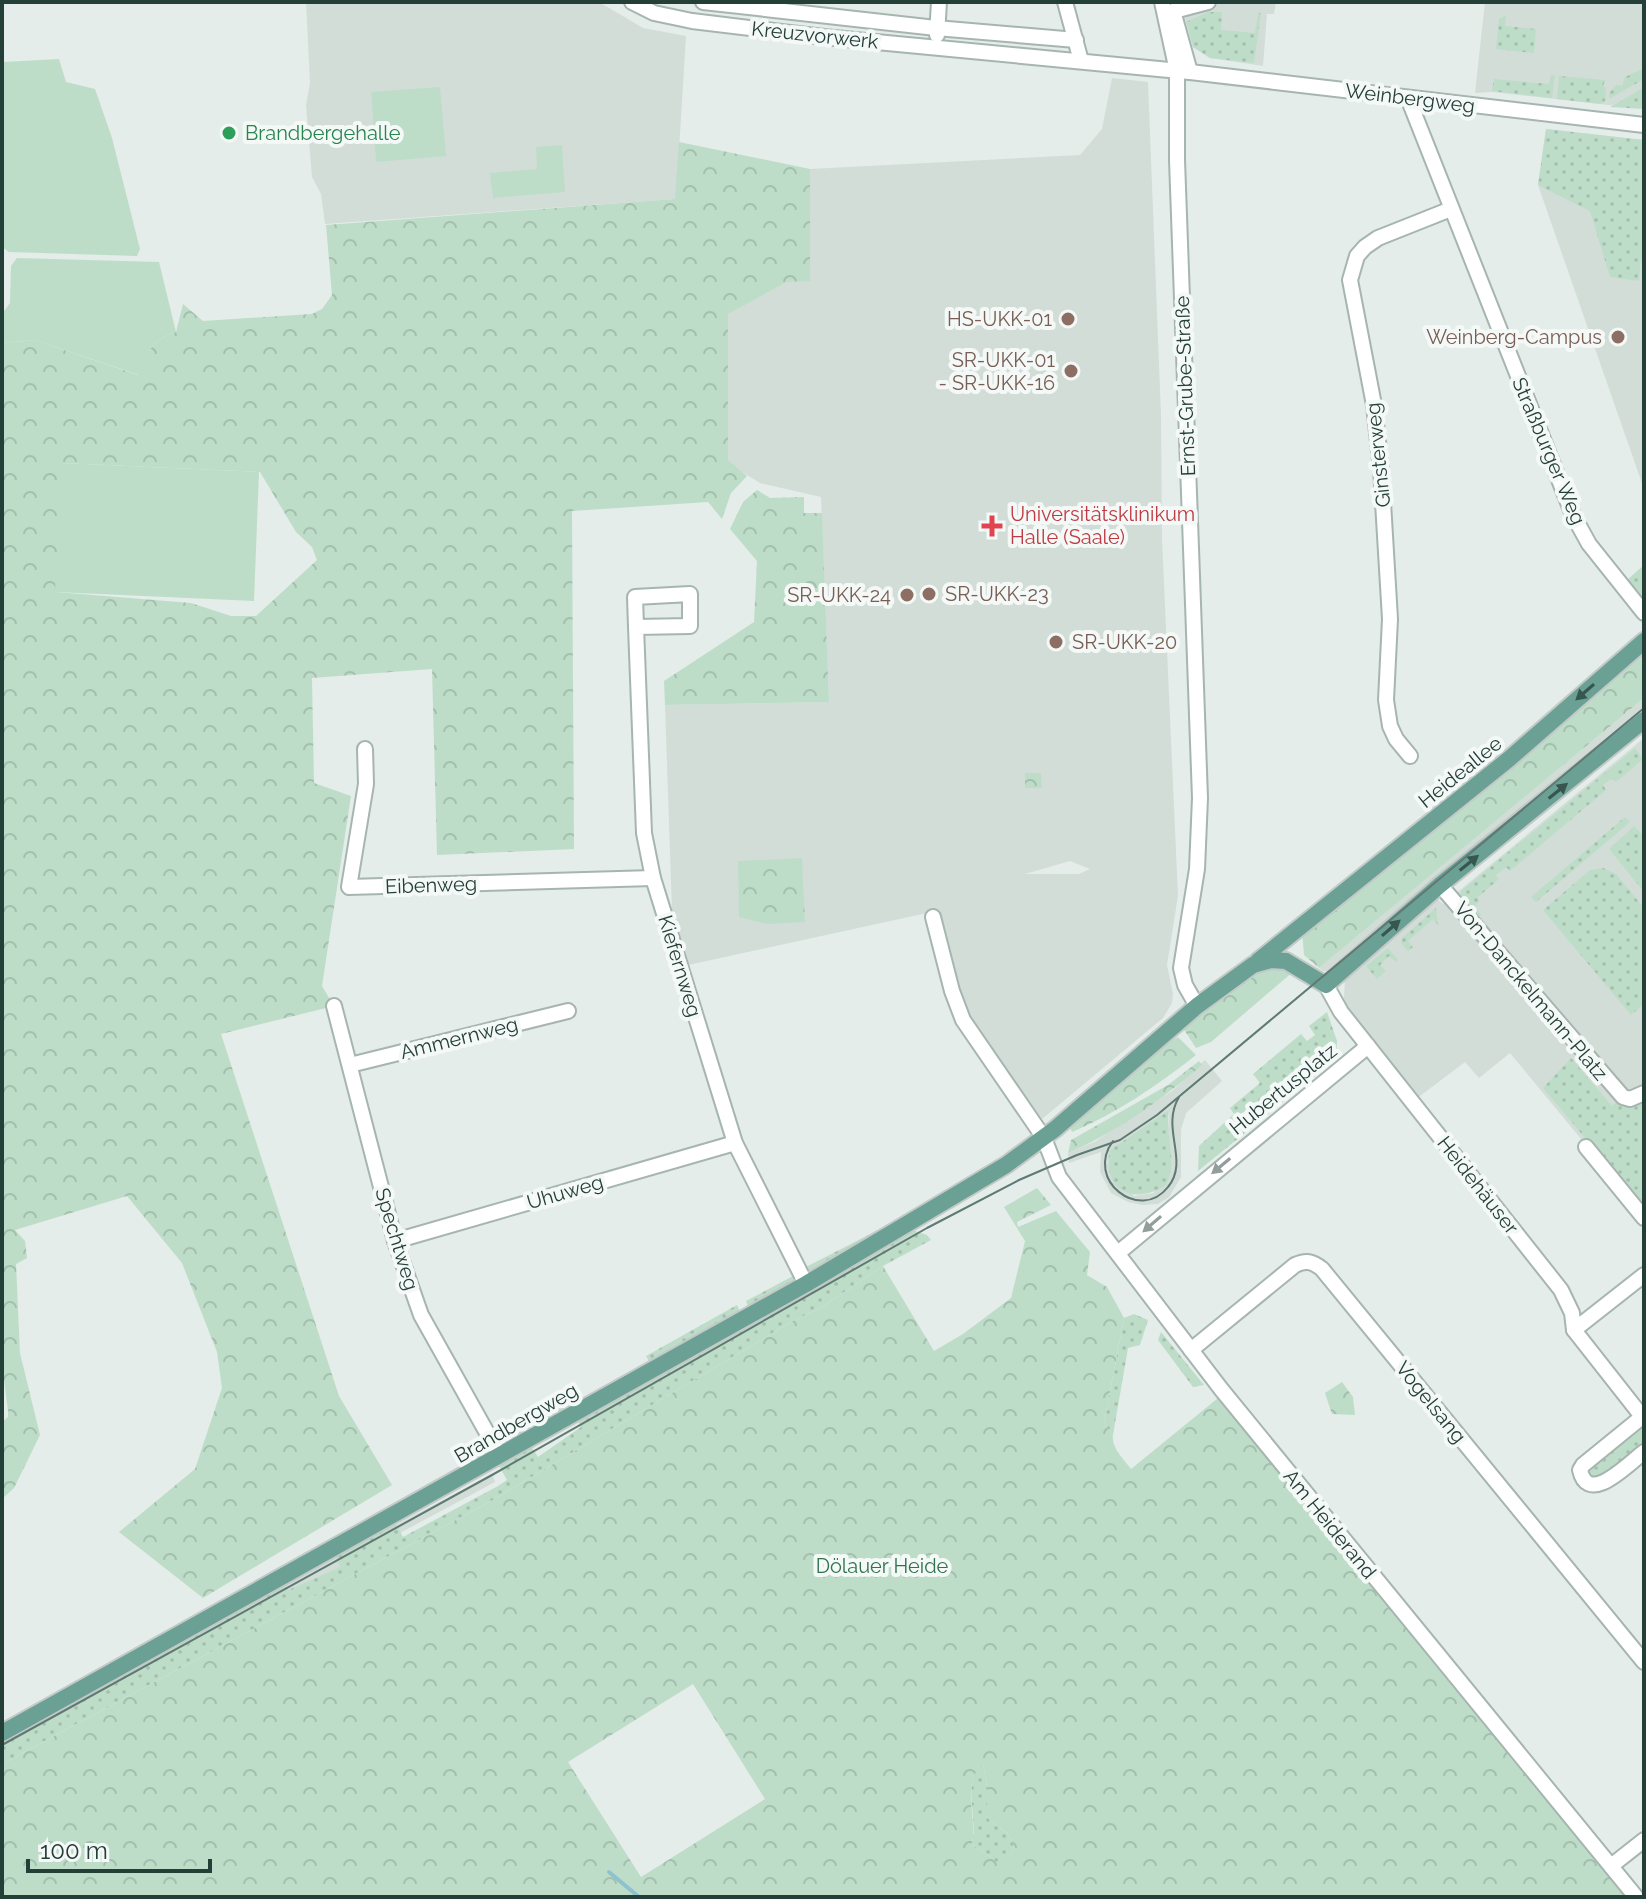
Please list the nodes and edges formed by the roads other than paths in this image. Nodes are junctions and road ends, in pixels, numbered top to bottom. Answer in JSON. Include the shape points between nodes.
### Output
{"nodes":[{"id":1,"x":632,"y":2,"type":"edge"},
{"id":2,"x":700,"y":2,"type":"edge"},
{"id":3,"x":939,"y":2,"type":"edge"},
{"id":4,"x":1065,"y":2,"type":"edge"},
{"id":5,"x":1208,"y":2,"type":"edge"},
{"id":6,"x":1169,"y":5,"type":"edge"},
{"id":7,"x":692,"y":21,"type":"junction"},
{"id":8,"x":936,"y":28,"type":"junction"},
{"id":9,"x":1076,"y":40,"type":"junction"},
{"id":10,"x":937,"y":48,"type":"junction"},
{"id":11,"x":1081,"y":61,"type":"junction"},
{"id":12,"x":1184,"y":71,"type":"junction"},
{"id":13,"x":1408,"y":98,"type":"junction"},
{"id":14,"x":1644,"y":125,"type":"edge"},
{"id":15,"x":1451,"y":209,"type":"junction"},
{"id":16,"x":1644,"y":613,"type":"edge"},
{"id":17,"x":636,"y":627,"type":"dead end"},
{"id":18,"x":1644,"y":641,"type":"edge"},
{"id":19,"x":1644,"y":720,"type":"edge"},
{"id":20,"x":365,"y":749,"type":"dead end"},
{"id":21,"x":1410,"y":756,"type":"dead end"},
{"id":22,"x":653,"y":878,"type":"junction"},
{"id":23,"x":1440,"y":885,"type":"junction"},
{"id":24,"x":933,"y":917,"type":"dead end"},
{"id":25,"x":1298,"y":930,"type":"junction"},
{"id":26,"x":1253,"y":965,"type":"junction"},
{"id":27,"x":1300,"y":967,"type":"junction"},
{"id":28,"x":1326,"y":985,"type":"junction"},
{"id":29,"x":334,"y":1006,"type":"dead end"},
{"id":30,"x":1197,"y":1006,"type":"junction"},
{"id":31,"x":568,"y":1011,"type":"dead end"},
{"id":32,"x":1368,"y":1046,"type":"junction"},
{"id":33,"x":350,"y":1065,"type":"junction"},
{"id":34,"x":1644,"y":1093,"type":"edge"},
{"id":35,"x":1044,"y":1138,"type":"junction"},
{"id":36,"x":735,"y":1143,"type":"junction"},
{"id":37,"x":1586,"y":1147,"type":"dead end"},
{"id":38,"x":1644,"y":1218,"type":"edge"},
{"id":39,"x":395,"y":1241,"type":"junction"},
{"id":40,"x":1118,"y":1253,"type":"junction"},
{"id":41,"x":1644,"y":1275,"type":"edge"},
{"id":42,"x":806,"y":1284,"type":"junction"},
{"id":43,"x":1574,"y":1330,"type":"junction"},
{"id":44,"x":1191,"y":1350,"type":"junction"},
{"id":45,"x":1643,"y":1418,"type":"edge"},
{"id":46,"x":1644,"y":1452,"type":"edge"},
{"id":47,"x":500,"y":1456,"type":"junction"},
{"id":48,"x":1644,"y":1662,"type":"edge"},
{"id":49,"x":2,"y":1733,"type":"edge"},
{"id":50,"x":1644,"y":1840,"type":"edge"},
{"id":51,"x":1611,"y":1866,"type":"junction"},
{"id":52,"x":1636,"y":1897,"type":"edge"}],
"edges":[{"from":1,"to":7,"type":"street","name":"Kreuzvorwerk"},
{"from":2,"to":7,"type":"street","name":"Kreuzvorwerk"},
{"from":2,"to":8,"type":"street","name":"Kreuzvorwerk"},
{"from":3,"to":8,"type":"street"},
{"from":4,"to":9,"type":"street"},
{"from":5,"to":6,"type":"street"},
{"from":6,"to":12,"type":"street","name":"Ernst-Grube-Straße"},
{"from":7,"to":10,"type":"street","name":"Kreuzvorwerk"},
{"from":8,"to":9,"type":"street","name":"Kreuzvorwerk"},
{"from":8,"to":10,"type":"street"},
{"from":9,"to":11,"type":"street"},
{"from":10,"to":11,"type":"street","name":"Kreuzvorwerk"},
{"from":11,"to":12,"type":"street","name":"Kreuzvorwerk"},
{"from":12,"to":13,"type":"street","name":"Weinbergweg"},
{"from":12,"to":30,"type":"street","name":"Ernst-Grube-Straße","via":[[1177,160],[1200,798],[1197,869],[1181,968]]},
{"from":13,"to":14,"type":"street","name":"Weinbergweg"},
{"from":13,"to":15,"type":"street","name":"Straßburger Weg"},
{"from":15,"to":16,"type":"street","name":"Straßburger Weg","via":[[1573,515],[1589,544]]},
{"from":15,"to":21,"type":"street","name":"Ginsterweg","via":[[1365,247],[1350,280],[1381,469],[1390,619],[1386,700],[1390,726]]},
{"from":17,"to":22,"type":"street","name":"Kiefernweg","via":[[644,833]]},
{"from":18,"to":25,"type":"main road","name":"Heideallee","one_way":true,"via":[[1509,759]]},
{"from":23,"to":19,"type":"main road","one_way":true},
{"from":20,"to":22,"type":"street","name":"Eibenweg","via":[[366,784],[349,887]]},
{"from":22,"to":36,"type":"street","name":"Kiefernweg"},
{"from":28,"to":23,"type":"main road","one_way":true},
{"from":23,"to":34,"type":"street","name":"Von-Danckelmann-Platz","via":[[1623,1097]]},
{"from":24,"to":35,"type":"street","name":"Am Heiderand","via":[[963,1020]]},
{"from":25,"to":26,"type":"main road","name":"Heideallee"},
{"from":25,"to":27,"type":"main road","via":[[1294,955]]},
{"from":26,"to":27,"type":"main road","name":"Hubertusplatz","via":[[1278,960]]},
{"from":26,"to":30,"type":"main road"},
{"from":27,"to":28,"type":"main road","name":"Hubertusplatz"},
{"from":28,"to":32,"type":"street","name":"Hubertusplatz"},
{"from":29,"to":33,"type":"street","name":"Spechtweg"},
{"from":30,"to":35,"type":"main road"},
{"from":31,"to":33,"type":"street","name":"Ammernweg"},
{"from":32,"to":40,"type":"street","name":"Hubertusplatz","one_way":true},
{"from":32,"to":43,"type":"street","name":"Heidehäuser","via":[[1561,1290]]},
{"from":33,"to":39,"type":"street","name":"Spechtweg"},
{"from":35,"to":40,"type":"street","name":"Am Heiderand","via":[[1059,1177]]},
{"from":35,"to":42,"type":"main road","name":"Brandbergweg"},
{"from":36,"to":39,"type":"street","name":"Uhuweg"},
{"from":36,"to":42,"type":"street","name":"Kiefernweg"},
{"from":37,"to":38,"type":"street"},
{"from":39,"to":47,"type":"street","name":"Spechtweg","via":[[421,1315]]},
{"from":40,"to":44,"type":"street","name":"Am Heiderand"},
{"from":41,"to":43,"type":"street"},
{"from":42,"to":47,"type":"main road","name":"Brandbergweg"},
{"from":43,"to":45,"type":"street","name":"Heidehäuser"},
{"from":44,"to":48,"type":"street","name":"Vogelsang","via":[[1295,1265],[1313,1262]]},
{"from":44,"to":51,"type":"street","name":"Am Heiderand"},
{"from":45,"to":46,"type":"street","name":"Heidehäuser","via":[[1583,1465],[1582,1478],[1599,1486]]},
{"from":47,"to":49,"type":"main road","name":"Brandbergweg"},
{"from":50,"to":51,"type":"street"},
{"from":51,"to":52,"type":"street","name":"Am Heiderand"}]}
